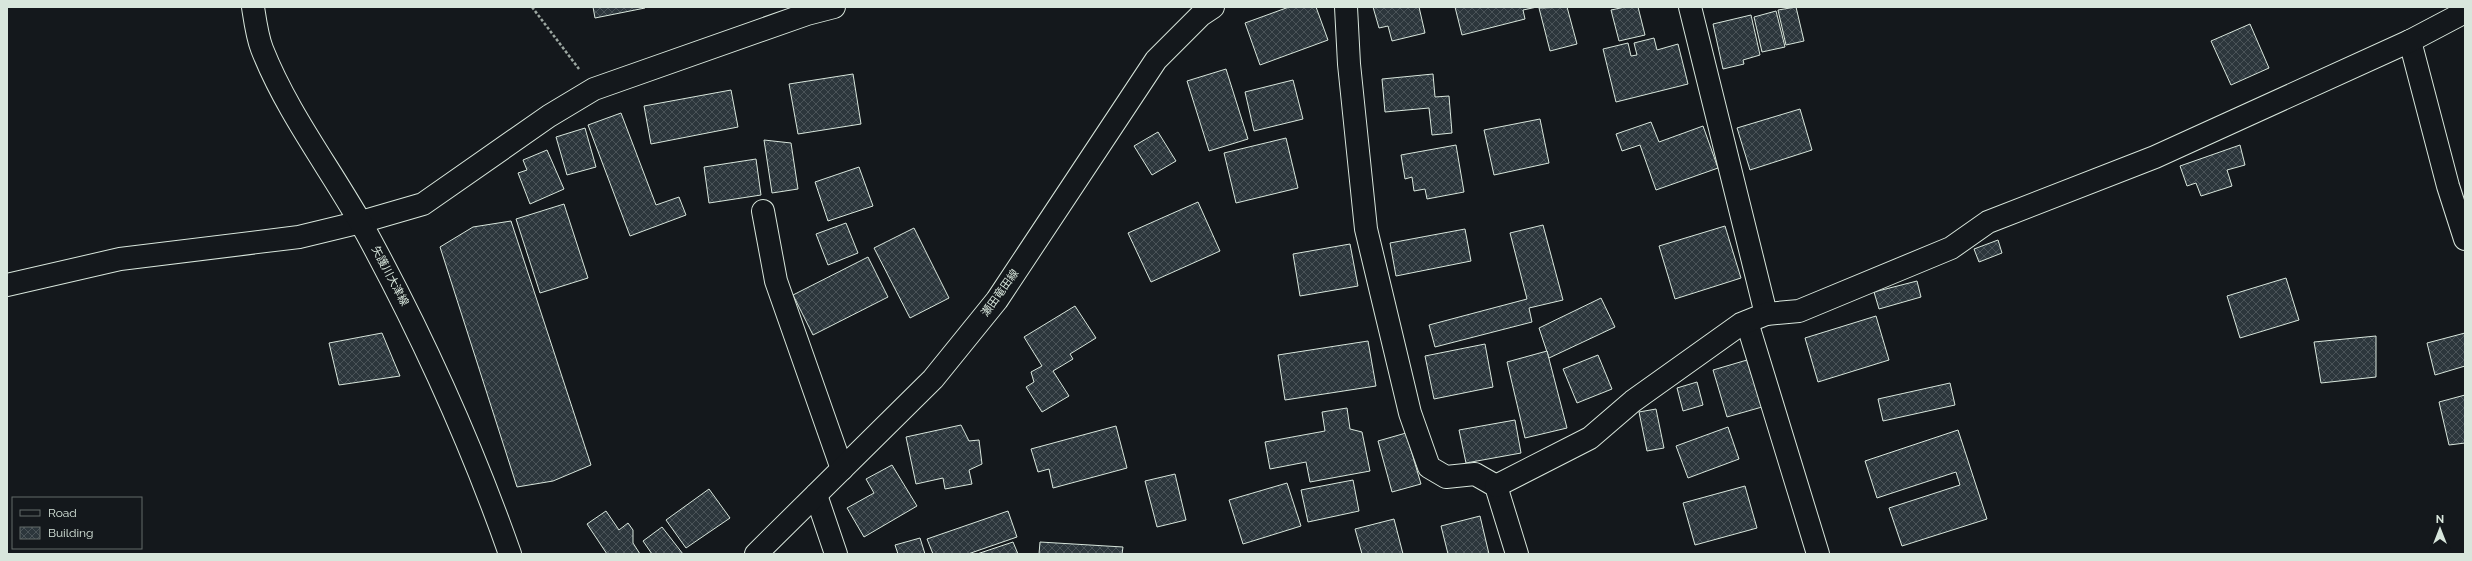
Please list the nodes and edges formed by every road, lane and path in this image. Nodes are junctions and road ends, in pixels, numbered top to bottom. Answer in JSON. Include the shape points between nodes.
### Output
{"nodes":[{"id":1,"x":253,"y":7,"type":"edge"},
{"id":2,"x":532,"y":7,"type":"edge"},
{"id":3,"x":834,"y":7,"type":"edge"},
{"id":4,"x":1213,"y":7,"type":"edge"},
{"id":5,"x":1346,"y":7,"type":"edge"},
{"id":6,"x":1690,"y":7,"type":"edge"},
{"id":7,"x":2465,"y":12,"type":"edge"},
{"id":8,"x":2410,"y":42,"type":"junction"},
{"id":9,"x":594,"y":89,"type":"junction"},
{"id":10,"x":763,"y":211,"type":"dead end"},
{"id":11,"x":361,"y":222,"type":"junction"},
{"id":12,"x":2465,"y":239,"type":"edge"},
{"id":13,"x":7,"y":285,"type":"edge"},
{"id":14,"x":1756,"y":318,"type":"junction"},
{"id":15,"x":842,"y":469,"type":"junction"},
{"id":16,"x":1496,"y":486,"type":"junction"},
{"id":17,"x":816,"y":495,"type":"junction"},
{"id":18,"x":510,"y":554,"type":"edge"},
{"id":19,"x":756,"y":554,"type":"edge"},
{"id":20,"x":836,"y":554,"type":"edge"},
{"id":21,"x":1517,"y":554,"type":"edge"},
{"id":22,"x":1818,"y":554,"type":"edge"}],
"edges":[{"from":1,"to":11,"type":"street","name":"矢護川大津線","via":[[261,47],[282,92]]},
{"from":2,"to":9,"type":"path"},
{"from":3,"to":9,"type":"street","via":[[807,14]]},
{"from":4,"to":15,"type":"street","name":"瀬田竜田線","via":[[1201,15],[1156,60],[997,300],[933,378]]},
{"from":5,"to":16,"type":"street","via":[[1349,64],[1366,229],[1410,413],[1429,466],[1446,478],[1475,474]]},
{"from":6,"to":14,"type":"street"},
{"from":7,"to":8,"type":"street"},
{"from":8,"to":12,"type":"street","via":[[2448,186]]},
{"from":8,"to":14,"type":"street","via":[[2155,157],[1988,222],[1951,248],[1799,311]]},
{"from":9,"to":11,"type":"street","via":[[549,116],[423,204]]},
{"from":10,"to":15,"type":"street","via":[[776,280]]},
{"from":11,"to":13,"type":"street","via":[[299,237],[120,258]]},
{"from":11,"to":18,"type":"street","name":"矢護川大津線","via":[[401,296],[449,398]]},
{"from":14,"to":16,"type":"street","via":[[1633,401],[1590,438]]},
{"from":14,"to":22,"type":"street"},
{"from":15,"to":17,"type":"street","name":"瀬田竜田線"},
{"from":16,"to":21,"type":"street"},
{"from":17,"to":19,"type":"street","name":"瀬田竜田線"},
{"from":17,"to":20,"type":"street"}]}
